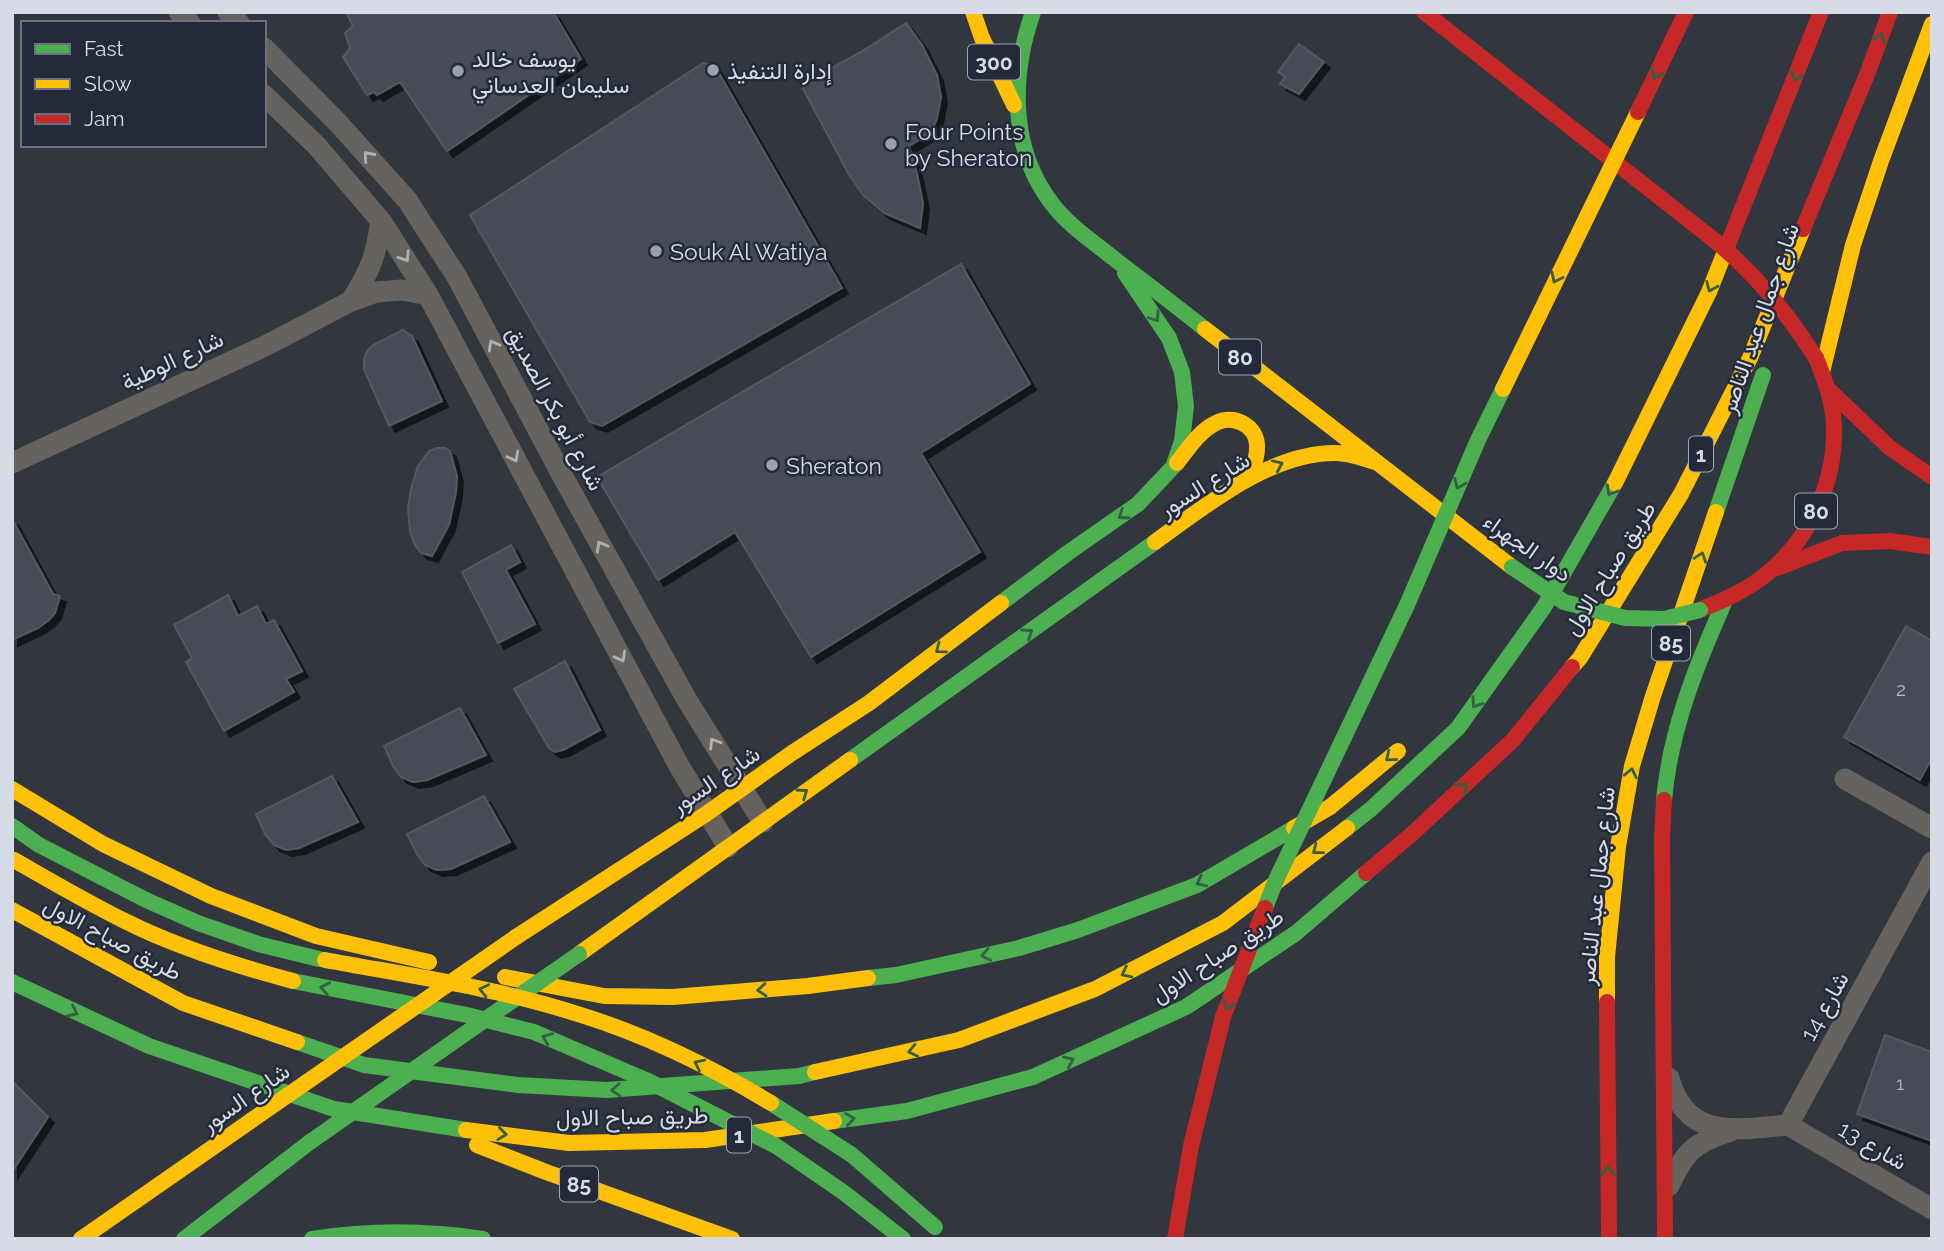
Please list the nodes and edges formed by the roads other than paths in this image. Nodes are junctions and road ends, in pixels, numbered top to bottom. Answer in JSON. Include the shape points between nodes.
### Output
{"nodes":[{"id":1,"x":973,"y":12,"type":"edge"},
{"id":2,"x":1033,"y":12,"type":"edge"},
{"id":3,"x":1424,"y":12,"type":"edge"},
{"id":4,"x":1686,"y":12,"type":"edge"},
{"id":5,"x":1821,"y":12,"type":"edge"},
{"id":6,"x":1890,"y":12,"type":"edge"},
{"id":7,"x":1932,"y":24,"type":"edge"},
{"id":8,"x":266,"y":50,"type":"edge"},
{"id":9,"x":1868,"y":72,"type":"junction"},
{"id":10,"x":266,"y":97,"type":"edge"},
{"id":11,"x":1017,"y":111,"type":"junction"},
{"id":12,"x":381,"y":221,"type":"junction"},
{"id":13,"x":1117,"y":261,"type":"junction"},
{"id":14,"x":429,"y":295,"type":"junction"},
{"id":15,"x":351,"y":301,"type":"junction"},
{"id":16,"x":1778,"y":332,"type":"dead end"},
{"id":17,"x":1769,"y":358,"type":"dead end"},
{"id":18,"x":1819,"y":365,"type":"junction"},
{"id":19,"x":1828,"y":388,"type":"junction"},
{"id":20,"x":12,"y":463,"type":"edge"},
{"id":21,"x":1378,"y":464,"type":"junction"},
{"id":22,"x":1173,"y":467,"type":"junction"},
{"id":23,"x":1932,"y":477,"type":"edge"},
{"id":24,"x":1250,"y":478,"type":"junction"},
{"id":25,"x":1932,"y":547,"type":"edge"},
{"id":26,"x":1775,"y":569,"type":"junction"},
{"id":27,"x":1724,"y":603,"type":"junction"},
{"id":28,"x":1544,"y":607,"type":"junction"},
{"id":29,"x":1469,"y":685,"type":"dead end"},
{"id":30,"x":1410,"y":741,"type":"dead end"},
{"id":31,"x":1845,"y":779,"type":"dead end"},
{"id":32,"x":12,"y":789,"type":"edge"},
{"id":33,"x":743,"y":789,"type":"junction"},
{"id":34,"x":706,"y":814,"type":"junction"},
{"id":35,"x":763,"y":822,"type":"junction"},
{"id":36,"x":12,"y":825,"type":"edge"},
{"id":37,"x":1932,"y":828,"type":"edge"},
{"id":38,"x":728,"y":847,"type":"junction"},
{"id":39,"x":13,"y":859,"type":"edge"},
{"id":40,"x":1932,"y":862,"type":"edge"},
{"id":41,"x":12,"y":910,"type":"edge"},
{"id":42,"x":12,"y":982,"type":"edge"},
{"id":43,"x":1663,"y":1056,"type":"junction"},
{"id":44,"x":427,"y":1125,"type":"junction"},
{"id":45,"x":1788,"y":1125,"type":"junction"},
{"id":46,"x":1733,"y":1130,"type":"junction"},
{"id":47,"x":1932,"y":1209,"type":"edge"},
{"id":48,"x":1664,"y":1213,"type":"junction"},
{"id":49,"x":940,"y":1233,"type":"edge"},
{"id":50,"x":81,"y":1239,"type":"edge"},
{"id":51,"x":184,"y":1239,"type":"edge"},
{"id":52,"x":312,"y":1239,"type":"edge"},
{"id":53,"x":482,"y":1239,"type":"edge"},
{"id":54,"x":732,"y":1239,"type":"edge"},
{"id":55,"x":903,"y":1239,"type":"edge"},
{"id":56,"x":1175,"y":1239,"type":"edge"},
{"id":57,"x":1609,"y":1239,"type":"edge"},
{"id":58,"x":1665,"y":1239,"type":"edge"}],
"edges":[{"from":1,"to":11,"type":"main road","number":"300"},
{"from":2,"to":11,"type":"main road","name":"دوار الجهراء","number":"80","via":[[1019,61]]},
{"from":3,"to":18,"type":"main road","name":"دوار الجهراء","number":"80","bridge":true,"via":[[1738,258],[1794,322]]},
{"from":4,"to":56,"type":"main road","one_way":true,"bridge":true,"via":[[1478,440],[1407,605],[1276,880],[1223,1017],[1191,1146]]},
{"from":5,"to":28,"type":"main road","name":"طريق صباح الاول","one_way":true,"via":[[1709,292],[1615,484]]},
{"from":9,"to":6,"type":"main road","name":"طريق صباح الاول","number":"1","one_way":true},
{"from":7,"to":18,"type":"main road","via":[[1853,245]]},
{"from":33,"to":8,"type":"street","name":"شارع أبو بكر الصديق","one_way":true,"via":[[687,700],[457,277],[408,201]]},
{"from":9,"to":16,"type":"main road","name":"شارع جمال عبد الناصر"},
{"from":44,"to":9,"type":"main road","name":"طريق صباح الاول","number":"1","one_way":true,"via":[[569,1143],[705,1140],[907,1111],[1033,1077],[1108,1043],[1186,1007],[1296,933],[1513,740],[1580,658],[1681,495],[1750,358]]},
{"from":10,"to":12,"type":"street","via":[[317,146]]},
{"from":11,"to":13,"type":"main road","name":"دوار الجهراء","number":"80","via":[[1024,152],[1048,199]]},
{"from":12,"to":14,"type":"street","one_way":true},
{"from":12,"to":15,"type":"street","via":[[377,250]]},
{"from":13,"to":21,"type":"main road","name":"دوار الجهراء","number":"80"},
{"from":13,"to":22,"type":"main road","name":"شارع السور","one_way":true,"via":[[1169,338],[1182,372],[1186,406]]},
{"from":14,"to":15,"type":"street","name":"شارع الوطية","via":[[376,292]]},
{"from":14,"to":34,"type":"street","one_way":true},
{"from":15,"to":20,"type":"street","name":"شارع الوطية","via":[[265,346]]},
{"from":57,"to":17,"type":"main road","name":"شارع جمال عبد الناصر","number":"85","one_way":true,"via":[[1607,957],[1632,766]]},
{"from":18,"to":19,"type":"main road","name":"دوار الجهراء","number":"80"},
{"from":19,"to":23,"type":"main road","number":"80","via":[[1873,434]]},
{"from":19,"to":26,"type":"main road","name":"دوار الجهراء","number":"80","via":[[1833,454],[1826,486],[1797,545]]},
{"from":24,"to":21,"type":"main road","name":"شارع السور","one_way":true,"via":[[1294,458],[1337,453]]},
{"from":21,"to":27,"type":"main road","name":"دوار الجهراء","number":"80","bridge":true,"via":[[1564,601],[1625,618],[1664,619]]},
{"from":22,"to":24,"type":"main road","via":[[1212,425],[1228,419],[1252,429],[1257,443]]},
{"from":22,"to":33,"type":"main road","name":"شارع السور","one_way":true,"via":[[1138,504],[869,703]]},
{"from":35,"to":24,"type":"main road","name":"شارع السور","one_way":true},
{"from":25,"to":26,"type":"main road","number":"80","via":[[1890,541],[1842,543]]},
{"from":26,"to":27,"type":"main road","name":"دوار الجهراء","number":"80"},
{"from":27,"to":43,"type":"main road","via":[[1685,698],[1665,783]]},
{"from":28,"to":29,"type":"main road"},
{"from":28,"to":41,"type":"main road","name":"طريق صباح الاول","one_way":true,"via":[[1458,728],[1371,809],[1223,923],[1095,989],[959,1040],[799,1076],[607,1090],[519,1085],[364,1065],[183,1003]]},
{"from":30,"to":32,"type":"main road","one_way":true,"via":[[1330,807],[1208,879],[1078,930],[896,975],[673,997],[604,996],[316,936],[211,896],[103,845]]},
{"from":31,"to":37,"type":"street"},
{"from":33,"to":34,"type":"main road","name":"شارع السور"},
{"from":33,"to":35,"type":"street","name":"شارع أبو بكر الصديق"},
{"from":34,"to":38,"type":"street"},
{"from":34,"to":50,"type":"main road","name":"شارع السور","bridge":true,"via":[[516,937]]},
{"from":35,"to":38,"type":"main road","name":"شارع السور"},
{"from":49,"to":36,"type":"main road","one_way":true,"bridge":true,"via":[[862,1163],[804,1122],[727,1077],[615,1027],[458,984],[258,944],[156,905],[39,845]]},
{"from":38,"to":51,"type":"main road","name":"شارع السور","bridge":true,"via":[[310,1142]]},
{"from":55,"to":39,"type":"main road","one_way":true,"bridge":true,"via":[[776,1146],[646,1080],[534,1032],[259,972],[128,923]]},
{"from":40,"to":45,"type":"street","name":"شارع 14"},
{"from":42,"to":44,"type":"main road","name":"طريق صباح الاول","number":"1","one_way":true,"via":[[149,1046],[227,1073],[334,1109]]},
{"from":43,"to":46,"type":"street","via":[[1671,1086],[1692,1117],[1709,1127]]},
{"from":43,"to":48,"type":"main road"},
{"from":44,"to":54,"type":"main road","number":"85"},
{"from":45,"to":46,"type":"street"},
{"from":45,"to":47,"type":"street","name":"شارع 13"},
{"from":46,"to":48,"type":"street","via":[[1709,1137],[1680,1163]]},
{"from":48,"to":58,"type":"main road"},
{"from":52,"to":53,"type":"main road","via":[[384,1231]]}]}
